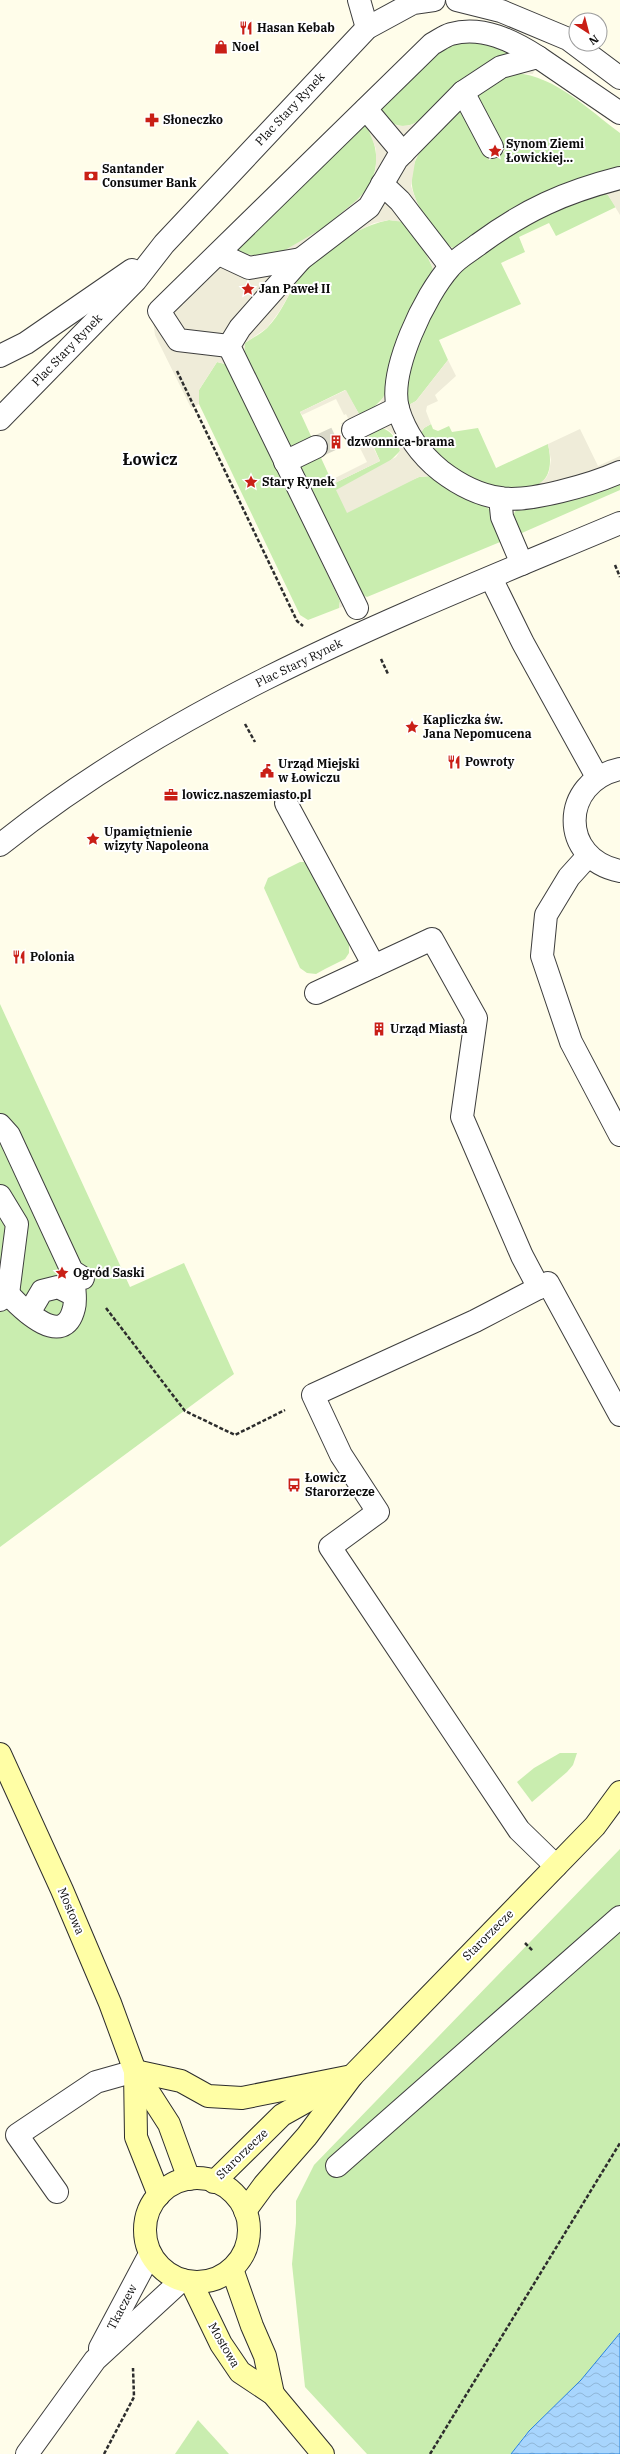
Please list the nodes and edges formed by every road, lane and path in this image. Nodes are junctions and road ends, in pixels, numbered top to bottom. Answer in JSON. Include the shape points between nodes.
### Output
{"nodes":[{"id":1,"x":359,"y":0,"type":"edge"},
{"id":2,"x":434,"y":0,"type":"edge"},
{"id":3,"x":457,"y":0,"type":"edge"},
{"id":4,"x":367,"y":28,"type":"junction"},
{"id":5,"x":538,"y":57,"type":"junction"},
{"id":6,"x":620,"y":78,"type":"edge"},
{"id":7,"x":463,"y":92,"type":"junction"},
{"id":8,"x":366,"y":109,"type":"junction"},
{"id":9,"x":620,"y":113,"type":"edge"},
{"id":10,"x":492,"y":147,"type":"dead end"},
{"id":11,"x":403,"y":153,"type":"junction"},
{"id":12,"x":620,"y":178,"type":"edge"},
{"id":13,"x":382,"y":184,"type":"junction"},
{"id":14,"x":164,"y":244,"type":"junction"},
{"id":15,"x":219,"y":254,"type":"junction"},
{"id":16,"x":301,"y":259,"type":"junction"},
{"id":17,"x":450,"y":266,"type":"junction"},
{"id":18,"x":229,"y":346,"type":"junction"},
{"id":19,"x":0,"y":356,"type":"edge"},
{"id":20,"x":174,"y":366,"type":"dead end"},
{"id":21,"x":398,"y":408,"type":"junction"},
{"id":22,"x":0,"y":418,"type":"edge"},
{"id":23,"x":353,"y":430,"type":"tunnel mouth"},
{"id":24,"x":316,"y":448,"type":"tunnel mouth"},
{"id":25,"x":285,"y":462,"type":"junction"},
{"id":26,"x":620,"y":472,"type":"edge"},
{"id":27,"x":500,"y":498,"type":"junction"},
{"id":28,"x":620,"y":523,"type":"edge"},
{"id":29,"x":522,"y":564,"type":"junction"},
{"id":30,"x":615,"y":565,"type":"dead end"},
{"id":31,"x":620,"y":577,"type":"edge"},
{"id":32,"x":491,"y":578,"type":"junction"},
{"id":33,"x":357,"y":608,"type":"dead end"},
{"id":34,"x":307,"y":626,"type":"dead end"},
{"id":35,"x":379,"y":655,"type":"dead end"},
{"id":36,"x":388,"y":674,"type":"dead end"},
{"id":37,"x":246,"y":725,"type":"dead end"},
{"id":38,"x":255,"y":742,"type":"dead end"},
{"id":39,"x":620,"y":769,"type":"edge"},
{"id":40,"x":597,"y":777,"type":"junction"},
{"id":41,"x":286,"y":803,"type":"dead end"},
{"id":42,"x":0,"y":845,"type":"edge"},
{"id":43,"x":588,"y":856,"type":"junction"},
{"id":44,"x":620,"y":871,"type":"edge"},
{"id":45,"x":374,"y":966,"type":"junction"},
{"id":46,"x":316,"y":993,"type":"dead end"},
{"id":47,"x":0,"y":1125,"type":"edge"},
{"id":48,"x":620,"y":1135,"type":"edge"},
{"id":49,"x":36,"y":1192,"type":"junction"},
{"id":50,"x":0,"y":1195,"type":"edge"},
{"id":51,"x":76,"y":1281,"type":"junction"},
{"id":52,"x":539,"y":1288,"type":"junction"},
{"id":53,"x":4,"y":1297,"type":"edge"},
{"id":54,"x":29,"y":1314,"type":"junction"},
{"id":55,"x":313,"y":1395,"type":"junction"},
{"id":56,"x":620,"y":1415,"type":"edge"},
{"id":57,"x":0,"y":1754,"type":"edge"},
{"id":58,"x":620,"y":1792,"type":"edge"},
{"id":59,"x":556,"y":1866,"type":"junction"},
{"id":60,"x":620,"y":1918,"type":"edge"},
{"id":61,"x":135,"y":2071,"type":"junction"},
{"id":62,"x":352,"y":2076,"type":"junction"},
{"id":63,"x":620,"y":2143,"type":"edge"},
{"id":64,"x":337,"y":2166,"type":"dead end"},
{"id":65,"x":189,"y":2179,"type":"junction"},
{"id":66,"x":214,"y":2182,"type":"junction"},
{"id":67,"x":57,"y":2192,"type":"dead end"},
{"id":68,"x":159,"y":2195,"type":"junction"},
{"id":69,"x":245,"y":2211,"type":"junction"},
{"id":70,"x":150,"y":2254,"type":"junction"},
{"id":71,"x":232,"y":2269,"type":"junction"},
{"id":72,"x":187,"y":2281,"type":"junction"},
{"id":73,"x":95,"y":2360,"type":"junction"},
{"id":74,"x":133,"y":2367,"type":"dead end"},
{"id":75,"x":277,"y":2400,"type":"junction"},
{"id":76,"x":27,"y":2454,"type":"edge"},
{"id":77,"x":104,"y":2454,"type":"edge"},
{"id":78,"x":324,"y":2454,"type":"edge"},
{"id":79,"x":430,"y":2454,"type":"edge"}],
"edges":[{"from":1,"to":4,"type":"street"},
{"from":2,"to":4,"type":"street","name":"Plac Stary Rynek","via":[[412,3]]},
{"from":3,"to":6,"type":"street","via":[[501,11],[568,39]]},
{"from":4,"to":14,"type":"street","name":"Plac Stary Rynek"},
{"from":5,"to":7,"type":"street","via":[[501,67]]},
{"from":5,"to":8,"type":"street","via":[[512,41],[486,33],[466,31],[450,34],[432,44]]},
{"from":5,"to":9,"type":"street"},
{"from":7,"to":10,"type":"street"},
{"from":7,"to":11,"type":"street"},
{"from":8,"to":11,"type":"street"},
{"from":8,"to":15,"type":"street"},
{"from":11,"to":13,"type":"street"},
{"from":12,"to":17,"type":"street","via":[[580,188],[536,207],[508,223]]},
{"from":13,"to":16,"type":"street","via":[[369,207]]},
{"from":13,"to":17,"type":"street","via":[[400,201]]},
{"from":14,"to":19,"type":"street","name":"Plac Stary Rynek","via":[[130,272],[26,342]]},
{"from":14,"to":22,"type":"street","name":"Plac Stary Rynek","via":[[136,280]]},
{"from":15,"to":16,"type":"street","via":[[249,268]]},
{"from":15,"to":18,"type":"street","via":[[159,311],[178,340]]},
{"from":16,"to":18,"type":"street","via":[[240,328]]},
{"from":17,"to":21,"type":"street","via":[[430,295],[412,331],[398,383]]},
{"from":18,"to":25,"type":"street"},
{"from":20,"to":34,"type":"path","via":[[296,621],[301,626]]},
{"from":21,"to":23,"type":"street"},
{"from":21,"to":27,"type":"street","via":[[416,448],[428,461],[457,482]]},
{"from":24,"to":25,"type":"street"},
{"from":25,"to":33,"type":"street"},
{"from":26,"to":27,"type":"street","via":[[605,479],[558,491],[522,498]]},
{"from":27,"to":29,"type":"street","via":[[502,517]]},
{"from":28,"to":29,"type":"street","name":"Plac Stary Rynek"},
{"from":29,"to":32,"type":"street","name":"Plac Stary Rynek"},
{"from":30,"to":31,"type":"path"},
{"from":32,"to":40,"type":"street","via":[[523,643]]},
{"from":32,"to":42,"type":"street","name":"Plac Stary Rynek","via":[[309,656],[206,710],[49,807]]},
{"from":35,"to":36,"type":"path"},
{"from":37,"to":38,"type":"path"},
{"from":39,"to":40,"type":"street"},
{"from":40,"to":43,"type":"street","via":[[587,786],[575,809],[576,834]]},
{"from":41,"to":45,"type":"street"},
{"from":43,"to":44,"type":"street","via":[[598,864]]},
{"from":43,"to":48,"type":"street","via":[[569,877],[546,915],[542,956],[571,1042]]},
{"from":45,"to":46,"type":"street"},
{"from":45,"to":52,"type":"street","via":[[432,939],[476,1018],[462,1117],[522,1256]]},
{"from":47,"to":49,"type":"street","via":[[9,1135]]},
{"from":49,"to":50,"type":"street"},
{"from":49,"to":51,"type":"street"},
{"from":50,"to":53,"type":"street","via":[[17,1224]]},
{"from":51,"to":54,"type":"street","via":[[42,1291]]},
{"from":51,"to":54,"type":"street","via":[[74,1307],[70,1320],[63,1325],[53,1327],[41,1323]]},
{"from":51,"to":55,"type":"path","via":[[185,1411],[235,1435]]},
{"from":52,"to":55,"type":"street","via":[[475,1321]]},
{"from":52,"to":56,"type":"street","via":[[548,1284]]},
{"from":53,"to":54,"type":"street"},
{"from":55,"to":59,"type":"street","via":[[341,1455],[378,1512],[330,1547],[519,1830]]},
{"from":57,"to":61,"type":"street","name":"Mostowa","via":[[62,1890],[110,2003]]},
{"from":58,"to":59,"type":"street","name":"Starorzecze","via":[[595,1826]]},
{"from":59,"to":62,"type":"street","name":"Starorzecze"},
{"from":60,"to":64,"type":"street"},
{"from":61,"to":62,"type":"street","via":[[181,2081],[208,2096],[242,2098]]},
{"from":61,"to":65,"type":"street","name":"Mostowa","via":[[169,2124]]},
{"from":61,"to":67,"type":"street","via":[[96,2082],[17,2135]]},
{"from":61,"to":68,"type":"street","name":"Mostowa","via":[[136,2137]]},
{"from":62,"to":66,"type":"street","name":"Starorzecze","via":[[282,2115]]},
{"from":62,"to":69,"type":"street","name":"Starorzecze","via":[[307,2136]]},
{"from":63,"to":79,"type":"path"},
{"from":65,"to":66,"type":"street"},
{"from":65,"to":68,"type":"street","via":[[173,2184]]},
{"from":66,"to":69,"type":"street","via":[[233,2193]]},
{"from":68,"to":70,"type":"street","via":[[146,2217],[146,2242]]},
{"from":69,"to":71,"type":"street","via":[[249,2227],[248,2242],[242,2257]]},
{"from":70,"to":72,"type":"street","via":[[164,2271]]},
{"from":70,"to":73,"type":"street","name":"Tkaczew"},
{"from":71,"to":72,"type":"street","via":[[213,2280]]},
{"from":71,"to":75,"type":"street","name":"Mostowa","via":[[265,2356]]},
{"from":72,"to":73,"type":"street","name":"Tkaczew"},
{"from":72,"to":75,"type":"street","name":"Mostowa","via":[[221,2344],[240,2372]]},
{"from":73,"to":76,"type":"street","name":"Tkaczew"},
{"from":74,"to":77,"type":"path","via":[[134,2397]]},
{"from":75,"to":78,"type":"street","name":"Mostowa"}]}
